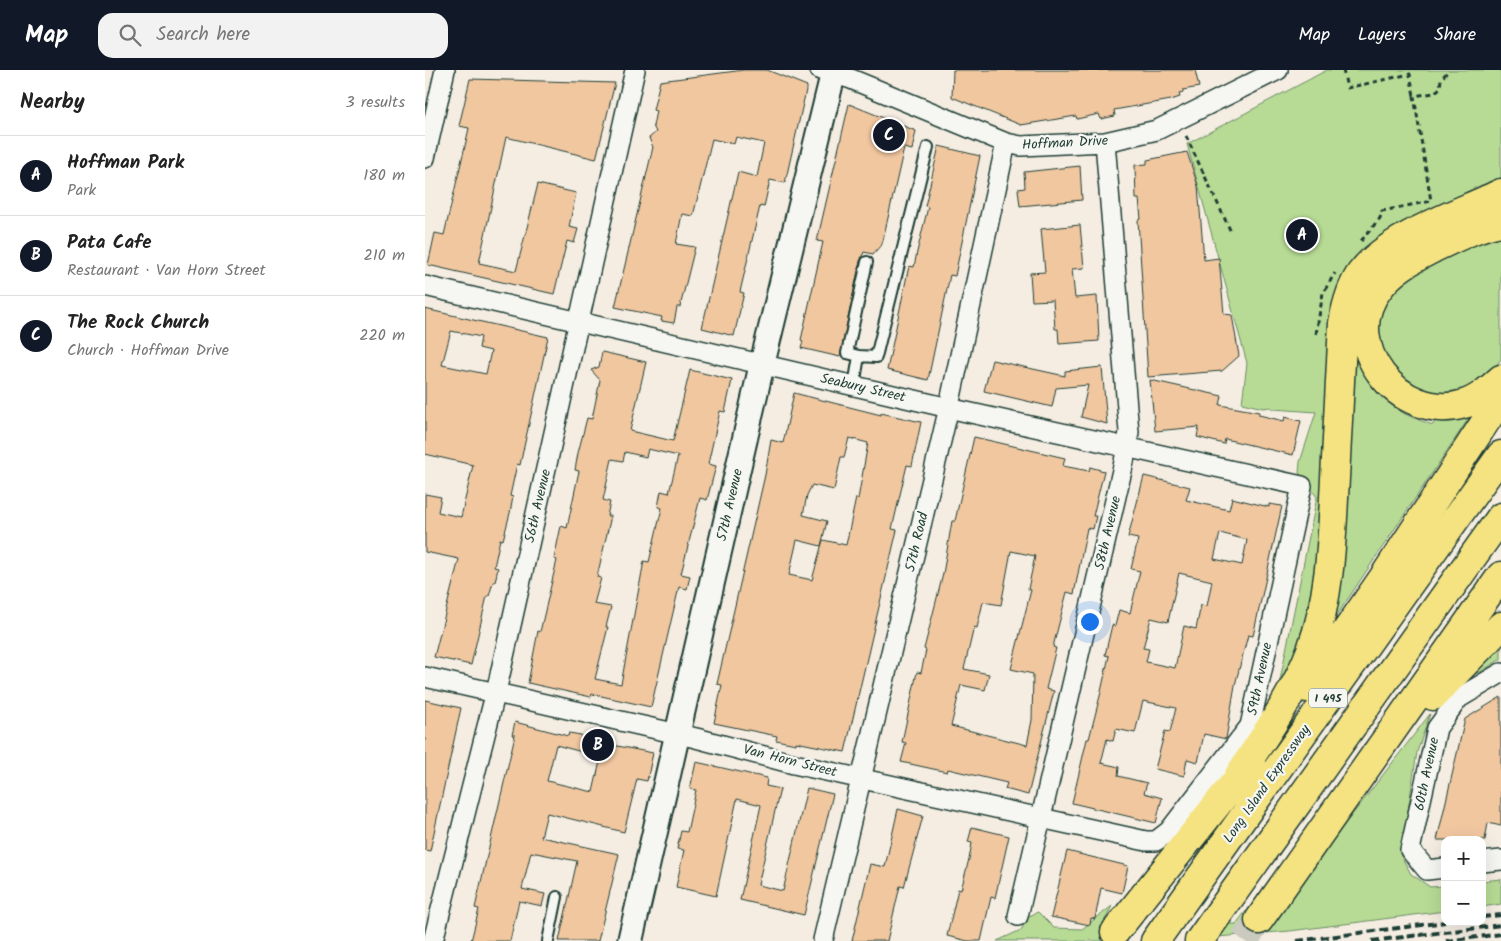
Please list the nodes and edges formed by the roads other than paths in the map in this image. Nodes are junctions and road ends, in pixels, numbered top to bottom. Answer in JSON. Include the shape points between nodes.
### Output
{"nodes":[{"id":1,"x":445,"y":70,"type":"edge"},
{"id":2,"x":635,"y":70,"type":"edge"},
{"id":3,"x":1278,"y":70,"type":"edge"},
{"id":4,"x":829,"y":71,"type":"edge"},
{"id":5,"x":1105,"y":142,"type":"junction"},
{"id":6,"x":1006,"y":143,"type":"junction"},
{"id":7,"x":928,"y":147,"type":"dead end"},
{"id":8,"x":425,"y":158,"type":"edge"},
{"id":9,"x":1501,"y":193,"type":"edge"},
{"id":10,"x":1501,"y":222,"type":"edge"},
{"id":11,"x":867,"y":262,"type":"dead end"},
{"id":12,"x":425,"y":286,"type":"edge"},
{"id":13,"x":579,"y":322,"type":"junction"},
{"id":14,"x":859,"y":356,"type":"junction"},
{"id":15,"x":763,"y":364,"type":"junction"},
{"id":16,"x":1501,"y":379,"type":"edge"},
{"id":17,"x":854,"y":386,"type":"junction"},
{"id":18,"x":1501,"y":398,"type":"edge"},
{"id":19,"x":949,"y":408,"type":"junction"},
{"id":20,"x":1127,"y":447,"type":"junction"},
{"id":21,"x":1501,"y":455,"type":"edge"},
{"id":22,"x":1302,"y":486,"type":"joint"},
{"id":23,"x":1501,"y":517,"type":"edge"},
{"id":24,"x":1501,"y":576,"type":"edge"},
{"id":25,"x":1501,"y":626,"type":"edge"},
{"id":26,"x":1501,"y":673,"type":"edge"},
{"id":27,"x":425,"y":677,"type":"edge"},
{"id":28,"x":495,"y":693,"type":"junction"},
{"id":29,"x":677,"y":734,"type":"junction"},
{"id":30,"x":1363,"y":772,"type":"junction"},
{"id":31,"x":1239,"y":775,"type":"junction"},
{"id":32,"x":862,"y":778,"type":"junction"},
{"id":33,"x":1042,"y":819,"type":"junction"},
{"id":34,"x":1156,"y":840,"type":"joint"},
{"id":35,"x":1501,"y":860,"type":"edge"},
{"id":36,"x":1486,"y":862,"type":"edge"},
{"id":37,"x":1436,"y":869,"type":"edge"},
{"id":38,"x":557,"y":897,"type":"dead end"},
{"id":39,"x":1017,"y":916,"type":"dead end"},
{"id":40,"x":1259,"y":920,"type":"tunnel mouth"},
{"id":41,"x":1115,"y":932,"type":"dead end"},
{"id":42,"x":823,"y":940,"type":"dead end"},
{"id":43,"x":433,"y":941,"type":"edge"},
{"id":44,"x":548,"y":941,"type":"edge"},
{"id":45,"x":630,"y":941,"type":"edge"},
{"id":46,"x":1155,"y":941,"type":"edge"},
{"id":47,"x":1199,"y":941,"type":"edge"}],
"edges":[{"from":1,"to":8,"type":"street"},
{"from":2,"to":13,"type":"street","name":"56th Avenue"},
{"from":3,"to":5,"type":"street","name":"Hoffman Drive","via":[[1157,130]]},
{"from":4,"to":6,"type":"street","name":"Hoffman Drive"},
{"from":4,"to":15,"type":"street","name":"57th Avenue"},
{"from":5,"to":6,"type":"street","name":"Hoffman Drive","via":[[1021,146]]},
{"from":5,"to":20,"type":"street","name":"58th Avenue","via":[[1128,417]]},
{"from":6,"to":19,"type":"street","name":"57th Road"},
{"from":7,"to":14,"type":"lane","via":[[876,357]]},
{"from":9,"to":31,"type":"highway","via":[[1394,245],[1371,262],[1355,283],[1343,323],[1332,542],[1325,600],[1311,651],[1300,674]]},
{"from":10,"to":16,"type":"highway","via":[[1465,233],[1397,269],[1377,290],[1367,316],[1366,331],[1369,356],[1381,375],[1398,392],[1418,403],[1440,407],[1462,405]]},
{"from":11,"to":14,"type":"lane","via":[[847,353]]},
{"from":12,"to":13,"type":"street","name":"Seabury Street"},
{"from":13,"to":15,"type":"street","name":"Seabury Street"},
{"from":13,"to":28,"type":"street","name":"56th Avenue"},
{"from":14,"to":17,"type":"lane"},
{"from":15,"to":17,"type":"street","name":"Seabury Street"},
{"from":15,"to":29,"type":"street","name":"57th Avenue"},
{"from":17,"to":19,"type":"street","name":"Seabury Street"},
{"from":18,"to":31,"type":"highway","via":[[1284,722]]},
{"from":19,"to":20,"type":"street","name":"Seabury Street"},
{"from":19,"to":32,"type":"street","name":"57th Road"},
{"from":20,"to":22,"type":"street","name":"Seabury Street"},
{"from":20,"to":33,"type":"street","name":"58th Avenue"},
{"from":21,"to":46,"type":"highway","name":"Long Island Expressway","number":"I 495"},
{"from":22,"to":34,"type":"street","name":"59th Avenue","via":[[1250,726],[1169,831]]},
{"from":23,"to":47,"type":"highway","number":"I 495"},
{"from":24,"to":30,"type":"highway"},
{"from":25,"to":30,"type":"highway"},
{"from":26,"to":37,"type":"street","name":"60th Avenue","via":[[1459,698],[1437,728],[1410,850]]},
{"from":27,"to":28,"type":"street","name":"Van Horn Street"},
{"from":28,"to":29,"type":"street","name":"Van Horn Street"},
{"from":28,"to":43,"type":"street","name":"56th Avenue"},
{"from":29,"to":32,"type":"street","name":"Van Horn Street"},
{"from":29,"to":45,"type":"street","name":"57th Avenue"},
{"from":30,"to":40,"type":"highway"},
{"from":31,"to":41,"type":"highway","via":[[1180,854]]},
{"from":32,"to":33,"type":"street","name":"Van Horn Street"},
{"from":32,"to":42,"type":"street","name":"57th Road"},
{"from":33,"to":34,"type":"street","name":"Van Horn Street","via":[[1146,841]]},
{"from":33,"to":39,"type":"street","name":"58th Avenue"},
{"from":35,"to":36,"type":"street"},
{"from":38,"to":44,"type":"lane"}]}
